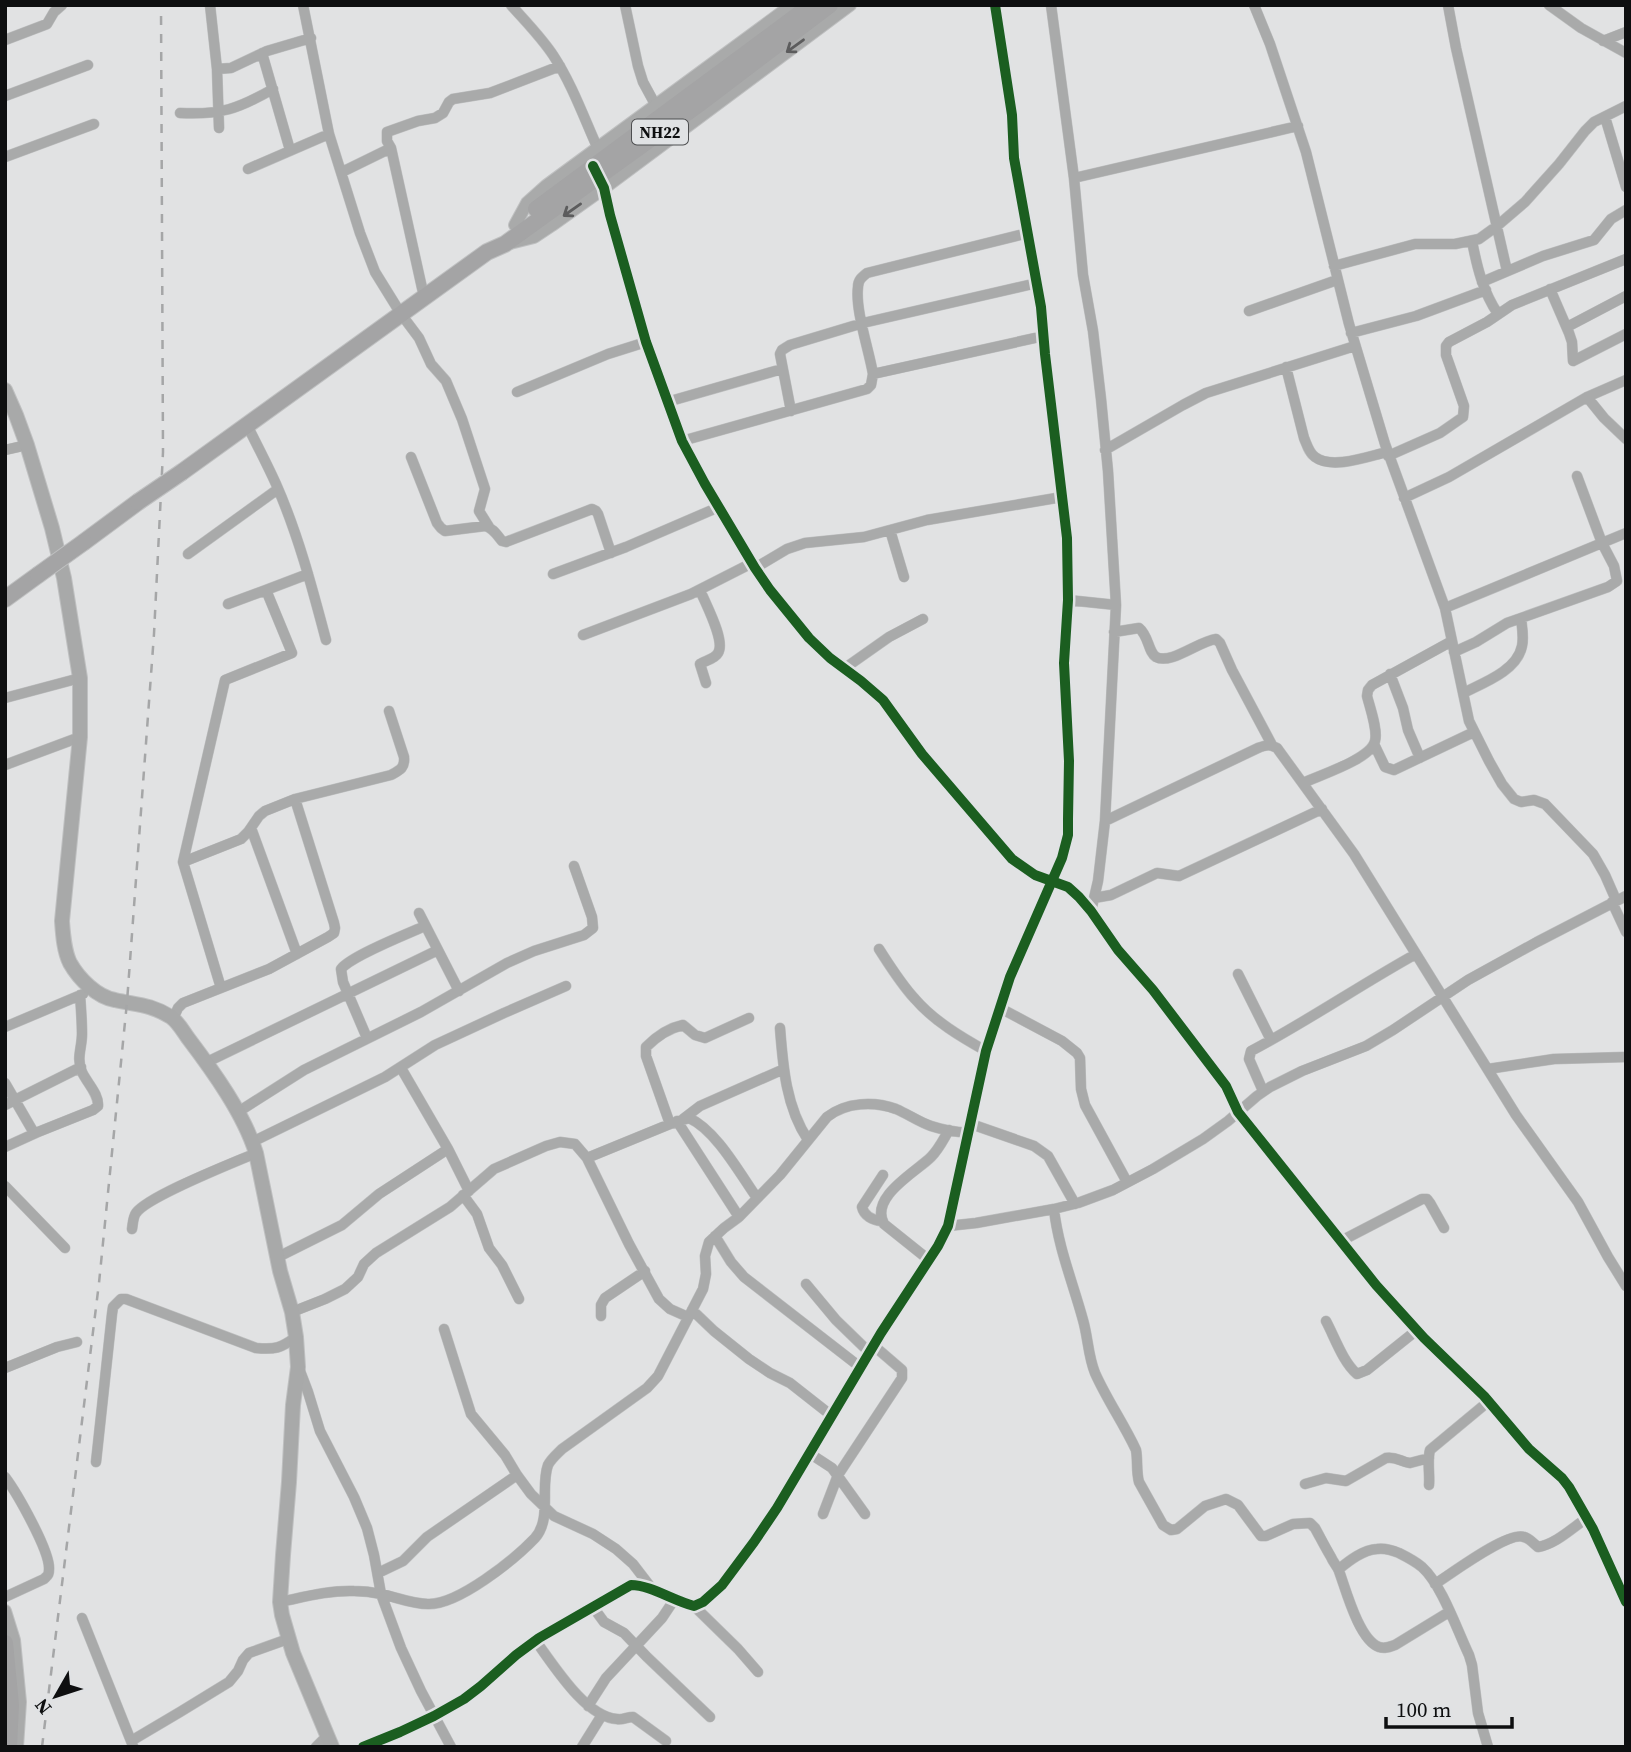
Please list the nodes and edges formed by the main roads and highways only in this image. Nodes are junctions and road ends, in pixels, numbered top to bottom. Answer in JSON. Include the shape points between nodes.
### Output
{"nodes":[{"id":1,"x":811,"y":5,"type":"edge"},
{"id":2,"x":830,"y":5,"type":"edge"},
{"id":3,"x":640,"y":146,"type":"junction"},
{"id":4,"x":598,"y":177,"type":"junction"},
{"id":5,"x":487,"y":252,"type":"junction"},
{"id":6,"x":5,"y":390,"type":"edge"},
{"id":7,"x":5,"y":599,"type":"edge"},
{"id":8,"x":5,"y":1643,"type":"edge"},
{"id":9,"x":330,"y":1742,"type":"edge"},
{"id":10,"x":9,"y":1747,"type":"edge"}],
"edges":[{"from":1,"to":3,"type":"highway","number":"NH22"},
{"from":2,"to":3,"type":"highway","number":"NH22"},
{"from":3,"to":4,"type":"highway","number":"NH22"},
{"from":4,"to":5,"type":"highway","number":"NH22","one_way":true},
{"from":4,"to":5,"type":"highway","number":"NH22","via":[[515,225]]},
{"from":5,"to":7,"type":"highway","number":"NH22","bridge":true},
{"from":6,"to":9,"type":"main road","via":[[51,527],[80,678],[80,737],[62,921],[64,943],[86,992],[148,1006],[173,1019],[238,1112],[254,1147],[292,1312],[298,1367],[280,1602],[288,1639]]},
{"from":8,"to":10,"type":"highway","via":[[11,1704]]}]}
